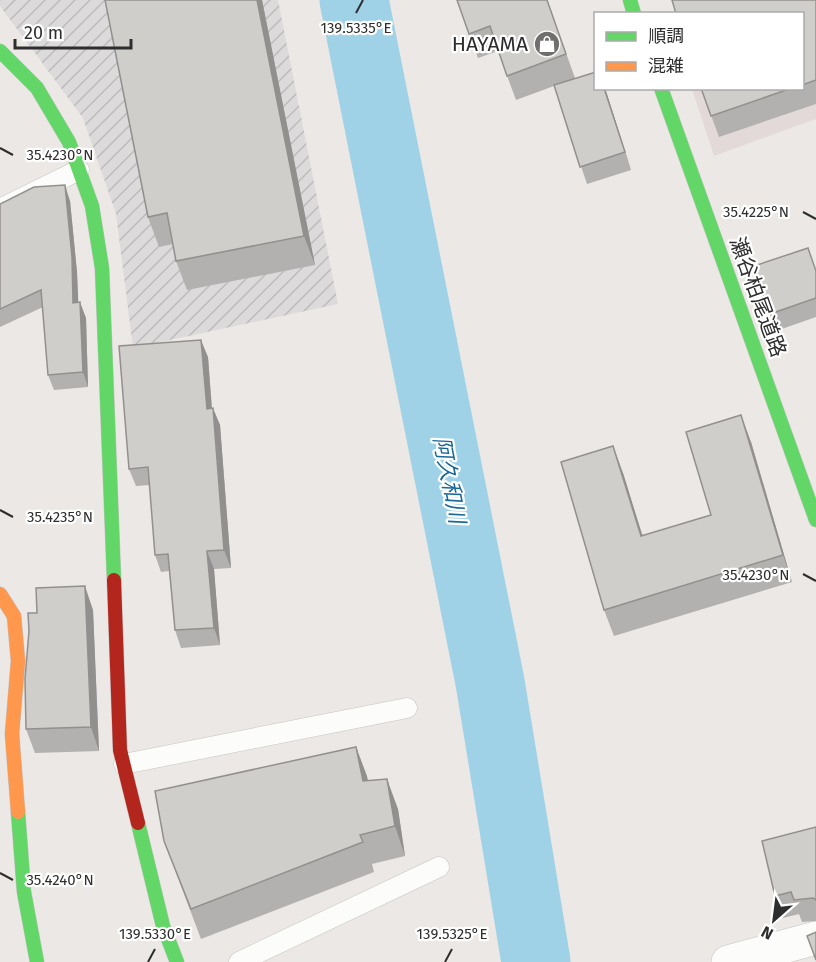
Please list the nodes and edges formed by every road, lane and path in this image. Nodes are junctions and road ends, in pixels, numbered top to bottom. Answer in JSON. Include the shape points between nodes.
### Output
{"nodes":[{"id":1,"x":0,"y":51,"type":"edge"},
{"id":2,"x":662,"y":90,"type":"edge"},
{"id":3,"x":79,"y":170,"type":"junction"},
{"id":4,"x":0,"y":209,"type":"edge"},
{"id":5,"x":816,"y":520,"type":"edge"},
{"id":6,"x":0,"y":594,"type":"edge"},
{"id":7,"x":407,"y":708,"type":"dead end"},
{"id":8,"x":123,"y":764,"type":"junction"},
{"id":9,"x":440,"y":867,"type":"dead end"},
{"id":10,"x":816,"y":938,"type":"edge"},
{"id":11,"x":37,"y":962,"type":"edge"},
{"id":12,"x":177,"y":962,"type":"edge"},
{"id":13,"x":238,"y":962,"type":"edge"},
{"id":14,"x":728,"y":962,"type":"edge"}],
"edges":[{"from":1,"to":3,"type":"street","via":[[37,88],[69,142]]},
{"from":2,"to":5,"type":"street","name":"瀬谷柏尾道路"},
{"from":3,"to":4,"type":"lane"},
{"from":3,"to":8,"type":"street","via":[[92,206],[102,267]]},
{"from":6,"to":11,"type":"street","via":[[14,616],[18,661],[12,734],[24,892]]},
{"from":7,"to":8,"type":"lane"},
{"from":8,"to":12,"type":"street","via":[[163,926]]},
{"from":9,"to":13,"type":"lane"},
{"from":10,"to":14,"type":"street"}]}
